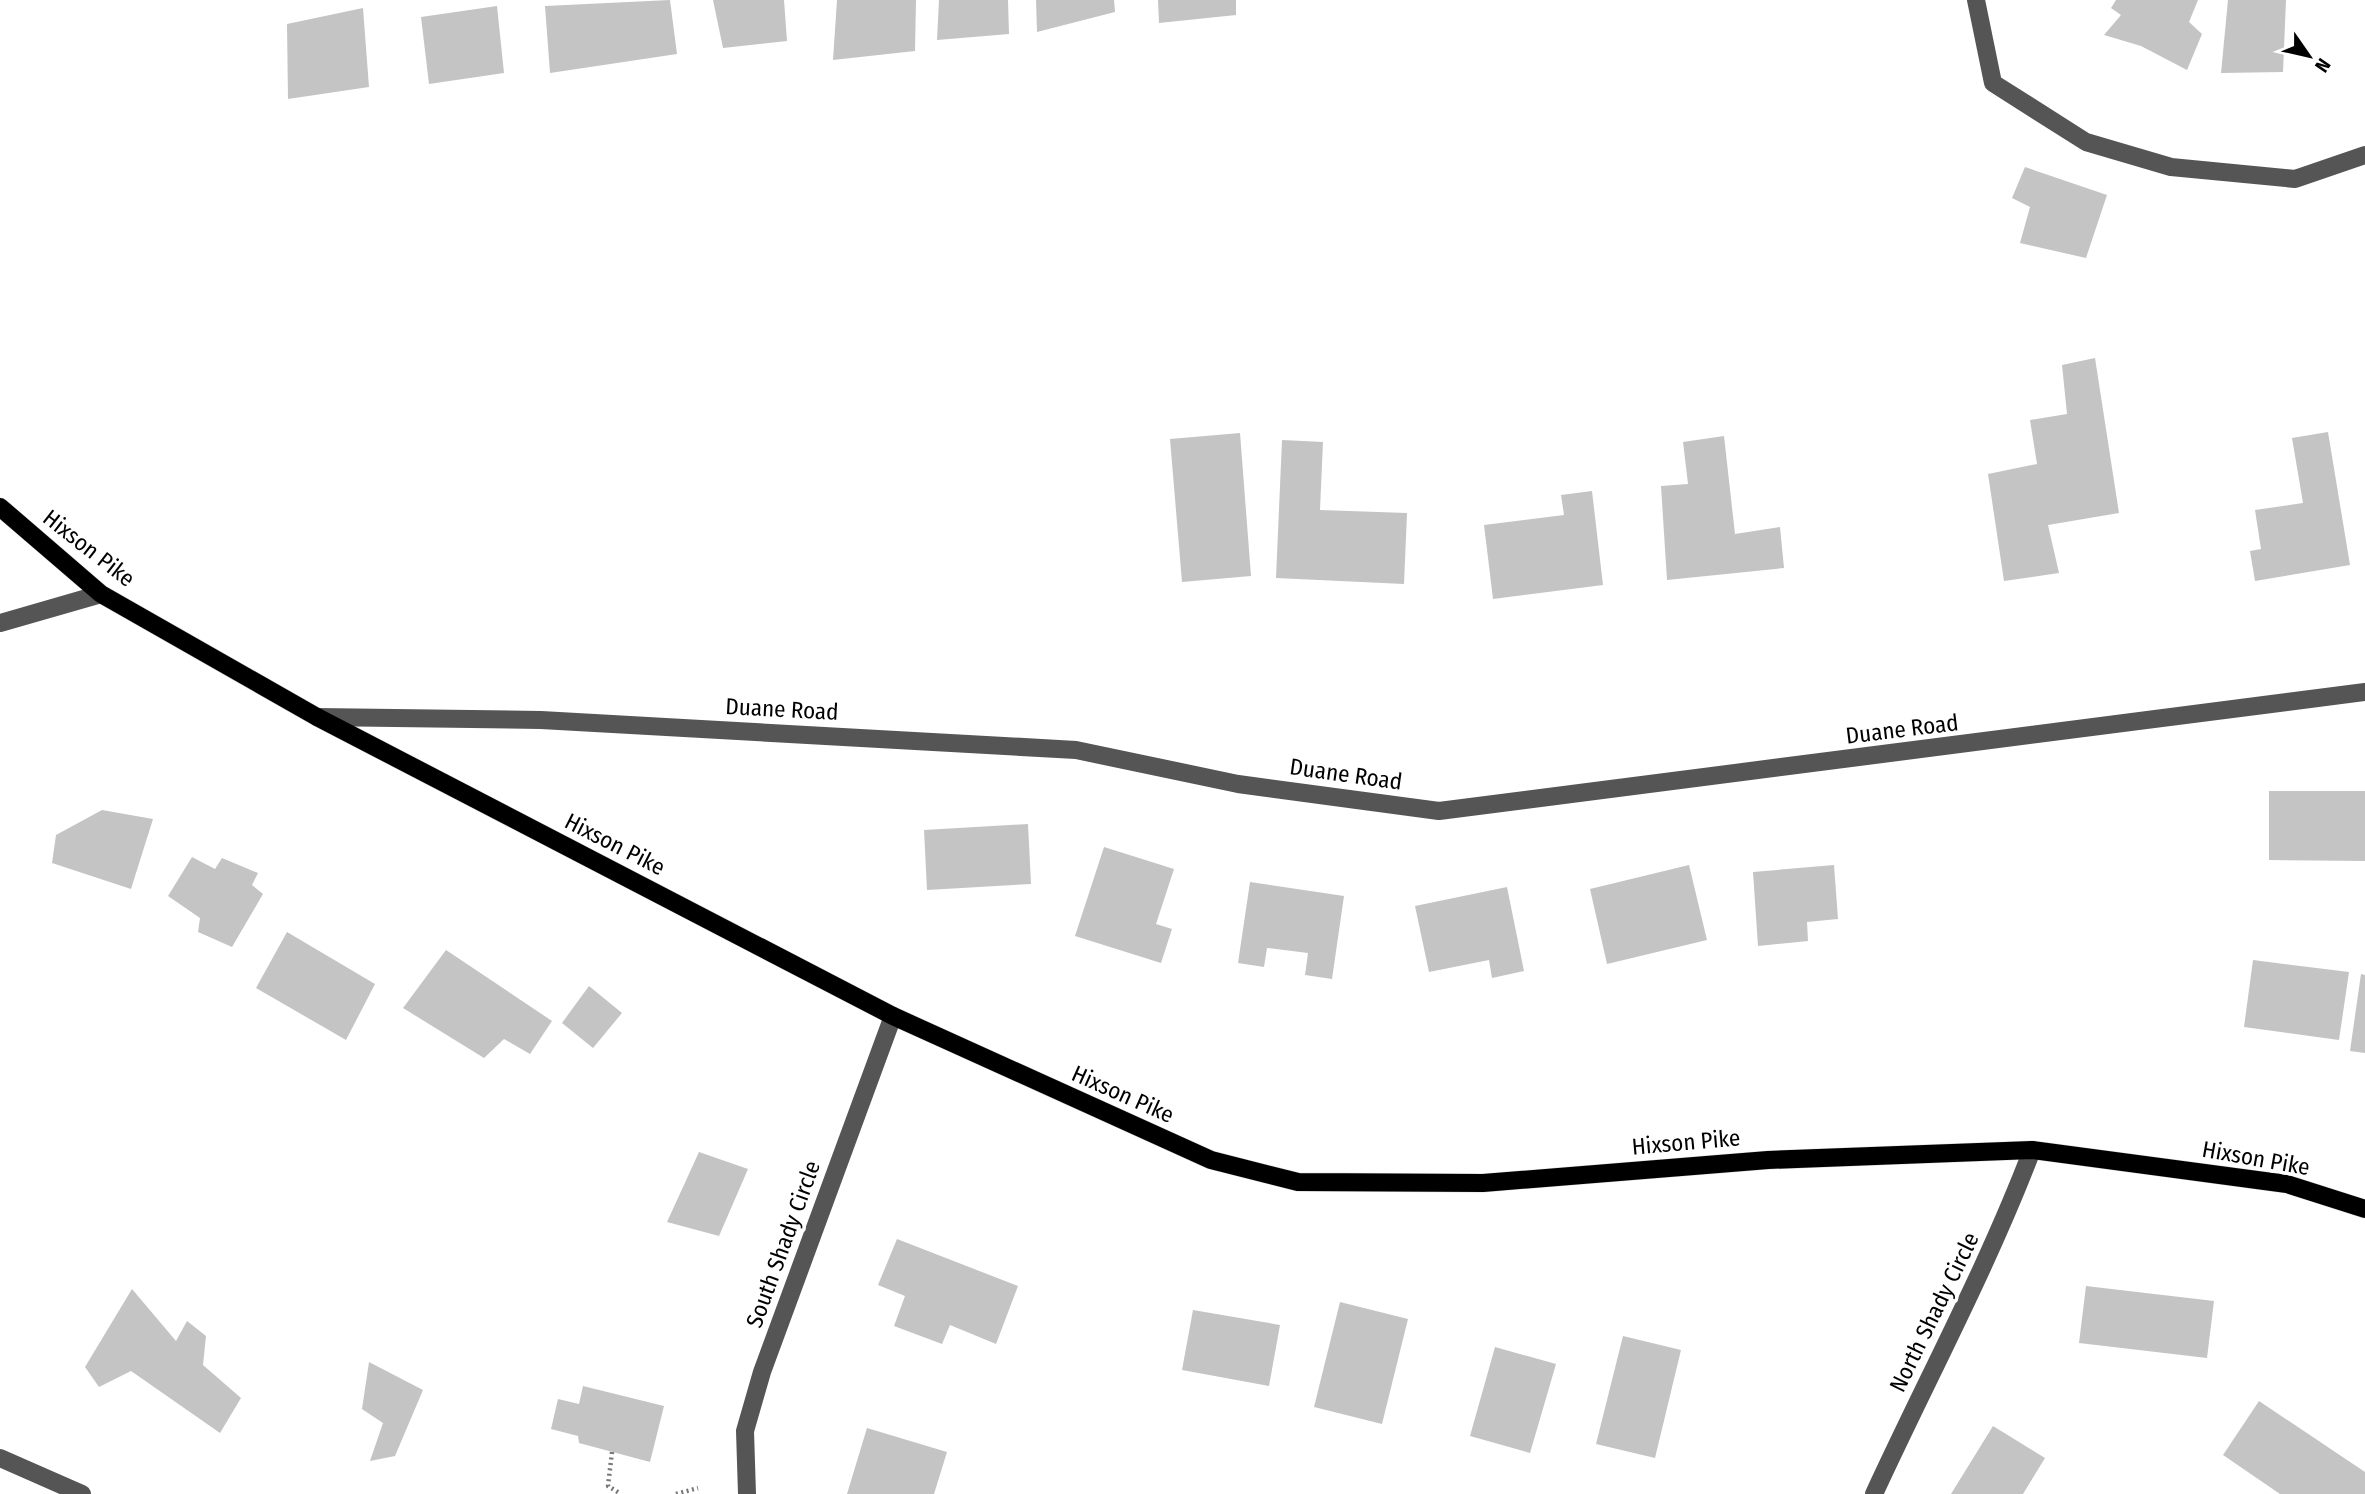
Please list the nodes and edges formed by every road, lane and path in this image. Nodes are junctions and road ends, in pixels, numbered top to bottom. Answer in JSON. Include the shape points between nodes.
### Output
{"nodes":[{"id":1,"x":1976,"y":0,"type":"edge"},
{"id":2,"x":2365,"y":155,"type":"edge"},
{"id":3,"x":0,"y":508,"type":"edge"},
{"id":4,"x":101,"y":594,"type":"junction"},
{"id":5,"x":0,"y":623,"type":"edge"},
{"id":6,"x":2365,"y":692,"type":"edge"},
{"id":7,"x":317,"y":717,"type":"junction"},
{"id":8,"x":893,"y":1016,"type":"junction"},
{"id":9,"x":2032,"y":1150,"type":"junction"},
{"id":10,"x":2365,"y":1209,"type":"edge"},
{"id":11,"x":612,"y":1452,"type":"dead end"},
{"id":12,"x":0,"y":1458,"type":"edge"},
{"id":13,"x":698,"y":1488,"type":"dead end"},
{"id":14,"x":82,"y":1494,"type":"edge"},
{"id":15,"x":621,"y":1494,"type":"edge"},
{"id":16,"x":676,"y":1494,"type":"edge"},
{"id":17,"x":747,"y":1494,"type":"edge"},
{"id":18,"x":1874,"y":1494,"type":"edge"}],
"edges":[{"from":1,"to":2,"type":"street","via":[[1993,83],[2086,142],[2171,167],[2295,179]]},
{"from":3,"to":4,"type":"main road","name":"Hixson Pike"},
{"from":4,"to":5,"type":"street"},
{"from":4,"to":7,"type":"main road","name":"Hixson Pike"},
{"from":6,"to":7,"type":"street","name":"Duane Road","via":[[1438,811],[1238,784],[1076,750],[541,720]]},
{"from":7,"to":8,"type":"main road","name":"Hixson Pike"},
{"from":8,"to":9,"type":"main road","name":"Hixson Pike","via":[[1211,1160],[1298,1182],[1483,1183],[1768,1160]]},
{"from":8,"to":17,"type":"street","name":"South Shady Circle","via":[[759,1384],[745,1432]]},
{"from":9,"to":10,"type":"main road","name":"Hixson Pike","via":[[2287,1184]]},
{"from":9,"to":18,"type":"street","name":"North Shady Circle","via":[[2000,1234]]},
{"from":11,"to":15,"type":"path","via":[[608,1486]]},
{"from":12,"to":14,"type":"street"},
{"from":13,"to":16,"type":"path"}]}
